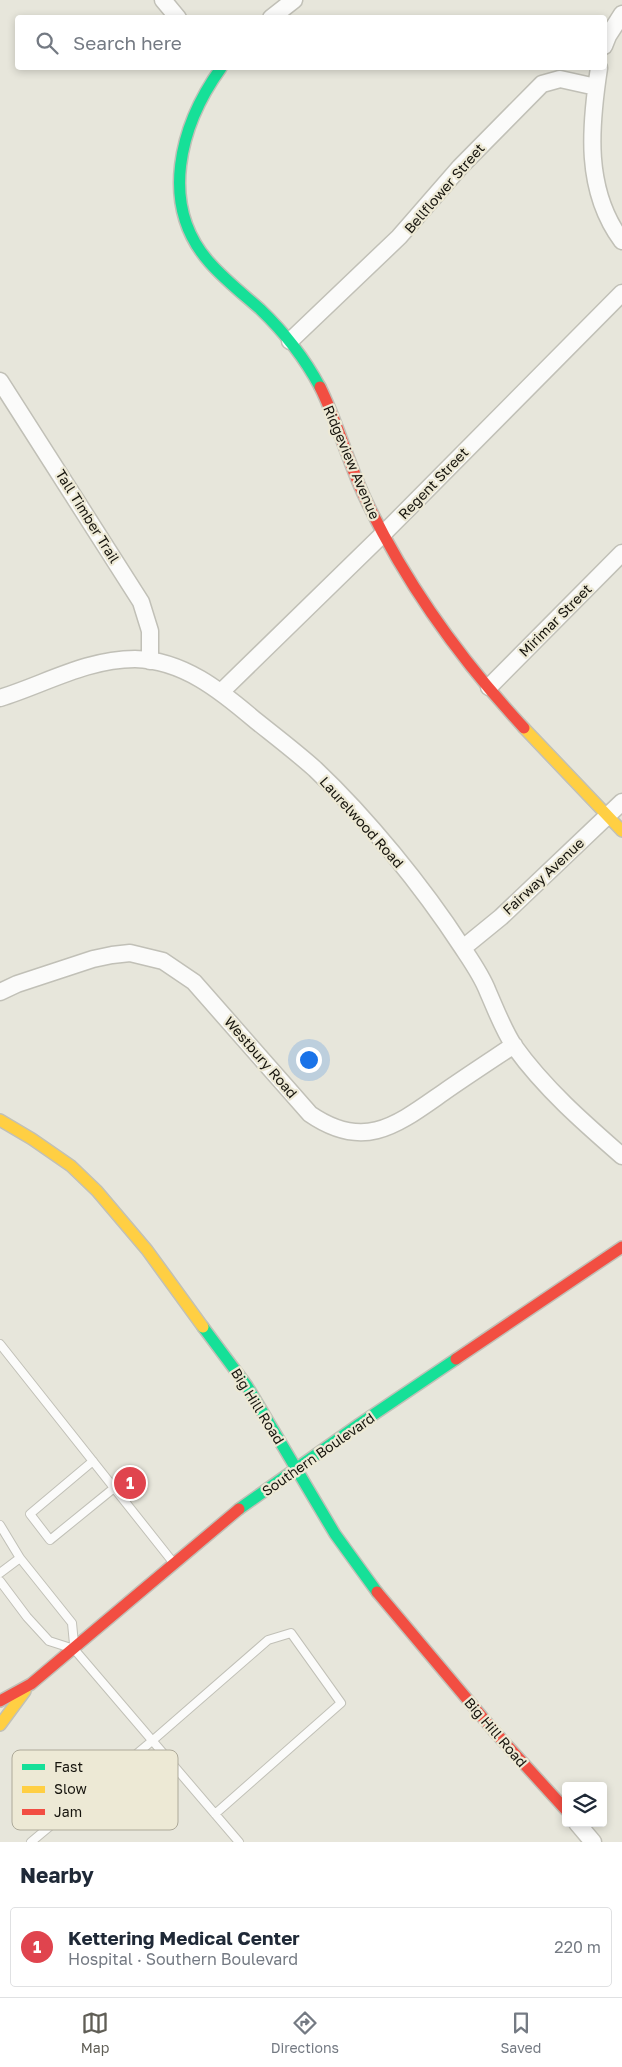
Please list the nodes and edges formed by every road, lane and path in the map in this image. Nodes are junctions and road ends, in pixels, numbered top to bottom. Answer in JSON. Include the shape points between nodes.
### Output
{"nodes":[{"id":1,"x":163,"y":0,"type":"edge"},
{"id":2,"x":294,"y":0,"type":"edge"},
{"id":3,"x":622,"y":14,"type":"edge"},
{"id":4,"x":176,"y":15,"type":"edge"},
{"id":5,"x":275,"y":15,"type":"edge"},
{"id":6,"x":607,"y":38,"type":"edge"},
{"id":7,"x":216,"y":70,"type":"edge"},
{"id":8,"x":599,"y":70,"type":"edge"},
{"id":9,"x":596,"y":86,"type":"junction"},
{"id":10,"x":622,"y":241,"type":"edge"},
{"id":11,"x":622,"y":293,"type":"edge"},
{"id":12,"x":290,"y":341,"type":"junction"},
{"id":13,"x":0,"y":381,"type":"edge"},
{"id":14,"x":384,"y":534,"type":"junction"},
{"id":15,"x":622,"y":553,"type":"edge"},
{"id":16,"x":150,"y":661,"type":"junction"},
{"id":17,"x":489,"y":688,"type":"junction"},
{"id":18,"x":221,"y":692,"type":"junction"},
{"id":19,"x":0,"y":698,"type":"edge"},
{"id":20,"x":622,"y":802,"type":"edge"},
{"id":21,"x":607,"y":816,"type":"junction"},
{"id":22,"x":622,"y":831,"type":"edge"},
{"id":23,"x":463,"y":948,"type":"junction"},
{"id":24,"x":0,"y":992,"type":"edge"},
{"id":25,"x":514,"y":1045,"type":"junction"},
{"id":26,"x":0,"y":1120,"type":"edge"},
{"id":27,"x":622,"y":1156,"type":"edge"},
{"id":28,"x":622,"y":1247,"type":"edge"},
{"id":29,"x":0,"y":1344,"type":"edge"},
{"id":30,"x":93,"y":1461,"type":"junction"},
{"id":31,"x":296,"y":1469,"type":"junction"},
{"id":32,"x":114,"y":1488,"type":"junction"},
{"id":33,"x":0,"y":1525,"type":"edge"},
{"id":34,"x":20,"y":1558,"type":"junction"},
{"id":35,"x":174,"y":1562,"type":"junction"},
{"id":36,"x":0,"y":1572,"type":"edge"},
{"id":37,"x":0,"y":1581,"type":"edge"},
{"id":38,"x":74,"y":1648,"type":"junction"},
{"id":39,"x":31,"y":1684,"type":"junction"},
{"id":40,"x":0,"y":1701,"type":"edge"},
{"id":41,"x":0,"y":1725,"type":"edge"},
{"id":42,"x":152,"y":1741,"type":"junction"},
{"id":43,"x":141,"y":1750,"type":"edge"},
{"id":44,"x":160,"y":1750,"type":"edge"},
{"id":45,"x":178,"y":1771,"type":"edge"},
{"id":46,"x":562,"y":1806,"type":"edge"},
{"id":47,"x":215,"y":1814,"type":"junction"},
{"id":48,"x":580,"y":1827,"type":"edge"},
{"id":49,"x":45,"y":1830,"type":"edge"},
{"id":50,"x":31,"y":1842,"type":"edge"},
{"id":51,"x":239,"y":1842,"type":"edge"},
{"id":52,"x":593,"y":1842,"type":"edge"}],
"edges":[{"from":1,"to":4,"type":"street"},
{"from":2,"to":5,"type":"street"},
{"from":3,"to":6,"type":"street"},
{"from":7,"to":12,"type":"street","name":"Ridgeview Avenue","via":[[182,149],[177,172],[180,206],[204,258]]},
{"from":8,"to":9,"type":"street"},
{"from":9,"to":10,"type":"street","via":[[591,142],[596,182],[604,210]]},
{"from":9,"to":12,"type":"street","name":"Bellflower Street","via":[[560,79],[542,84],[460,167],[400,237]]},
{"from":11,"to":14,"type":"street","name":"Regent Street"},
{"from":12,"to":14,"type":"street","name":"Ridgeview Avenue","via":[[333,414],[365,499]]},
{"from":13,"to":16,"type":"street","name":"Tall Timber Trail","via":[[142,602],[150,631]]},
{"from":14,"to":17,"type":"street","name":"Ridgeview Avenue","via":[[438,623]]},
{"from":14,"to":18,"type":"street","name":"Regent Street"},
{"from":15,"to":17,"type":"street","name":"Mirimar Street"},
{"from":16,"to":18,"type":"street","name":"Laurelwood Road","via":[[184,671]]},
{"from":16,"to":19,"type":"street","name":"Laurelwood Road","via":[[114,660],[89,665]]},
{"from":17,"to":21,"type":"street","name":"Ridgeview Avenue"},
{"from":18,"to":23,"type":"street","name":"Laurelwood Road","via":[[338,792],[406,871]]},
{"from":20,"to":21,"type":"street","name":"Fairway Avenue"},
{"from":21,"to":22,"type":"street","name":"Ridgeview Avenue"},
{"from":21,"to":23,"type":"street","name":"Fairway Avenue"},
{"from":23,"to":25,"type":"street","name":"Laurelwood Road"},
{"from":24,"to":25,"type":"street","name":"Westbury Road","via":[[16,984],[112,955],[130,953],[163,961],[194,982],[310,1114],[351,1132],[380,1130],[402,1121]]},
{"from":25,"to":27,"type":"street","name":"Laurelwood Road","via":[[568,1107]]},
{"from":26,"to":31,"type":"street","name":"Big Hill Road","via":[[71,1166],[97,1191],[147,1250],[216,1342],[247,1386]]},
{"from":28,"to":31,"type":"street","name":"Southern Boulevard"},
{"from":29,"to":30,"type":"lane"},
{"from":30,"to":32,"type":"lane"},
{"from":30,"to":32,"type":"lane","via":[[30,1514],[50,1540]]},
{"from":31,"to":35,"type":"street","name":"Southern Boulevard","via":[[235,1512]]},
{"from":31,"to":46,"type":"street","name":"Big Hill Road","via":[[335,1534],[381,1597]]},
{"from":32,"to":35,"type":"lane"},
{"from":33,"to":34,"type":"lane"},
{"from":34,"to":36,"type":"lane"},
{"from":34,"to":38,"type":"lane","via":[[72,1623]]},
{"from":35,"to":38,"type":"street","name":"Southern Boulevard"},
{"from":37,"to":38,"type":"lane","via":[[49,1641]]},
{"from":38,"to":39,"type":"street","name":"Southern Boulevard"},
{"from":38,"to":42,"type":"lane"},
{"from":39,"to":40,"type":"street","name":"Southern Boulevard"},
{"from":39,"to":41,"type":"street","name":"Southern Boulevard"},
{"from":42,"to":43,"type":"lane"},
{"from":42,"to":44,"type":"lane"},
{"from":42,"to":47,"type":"lane","via":[[268,1640],[291,1633],[341,1703]]},
{"from":45,"to":47,"type":"lane"},
{"from":47,"to":51,"type":"lane"},
{"from":48,"to":52,"type":"street"},
{"from":49,"to":50,"type":"lane"}]}
